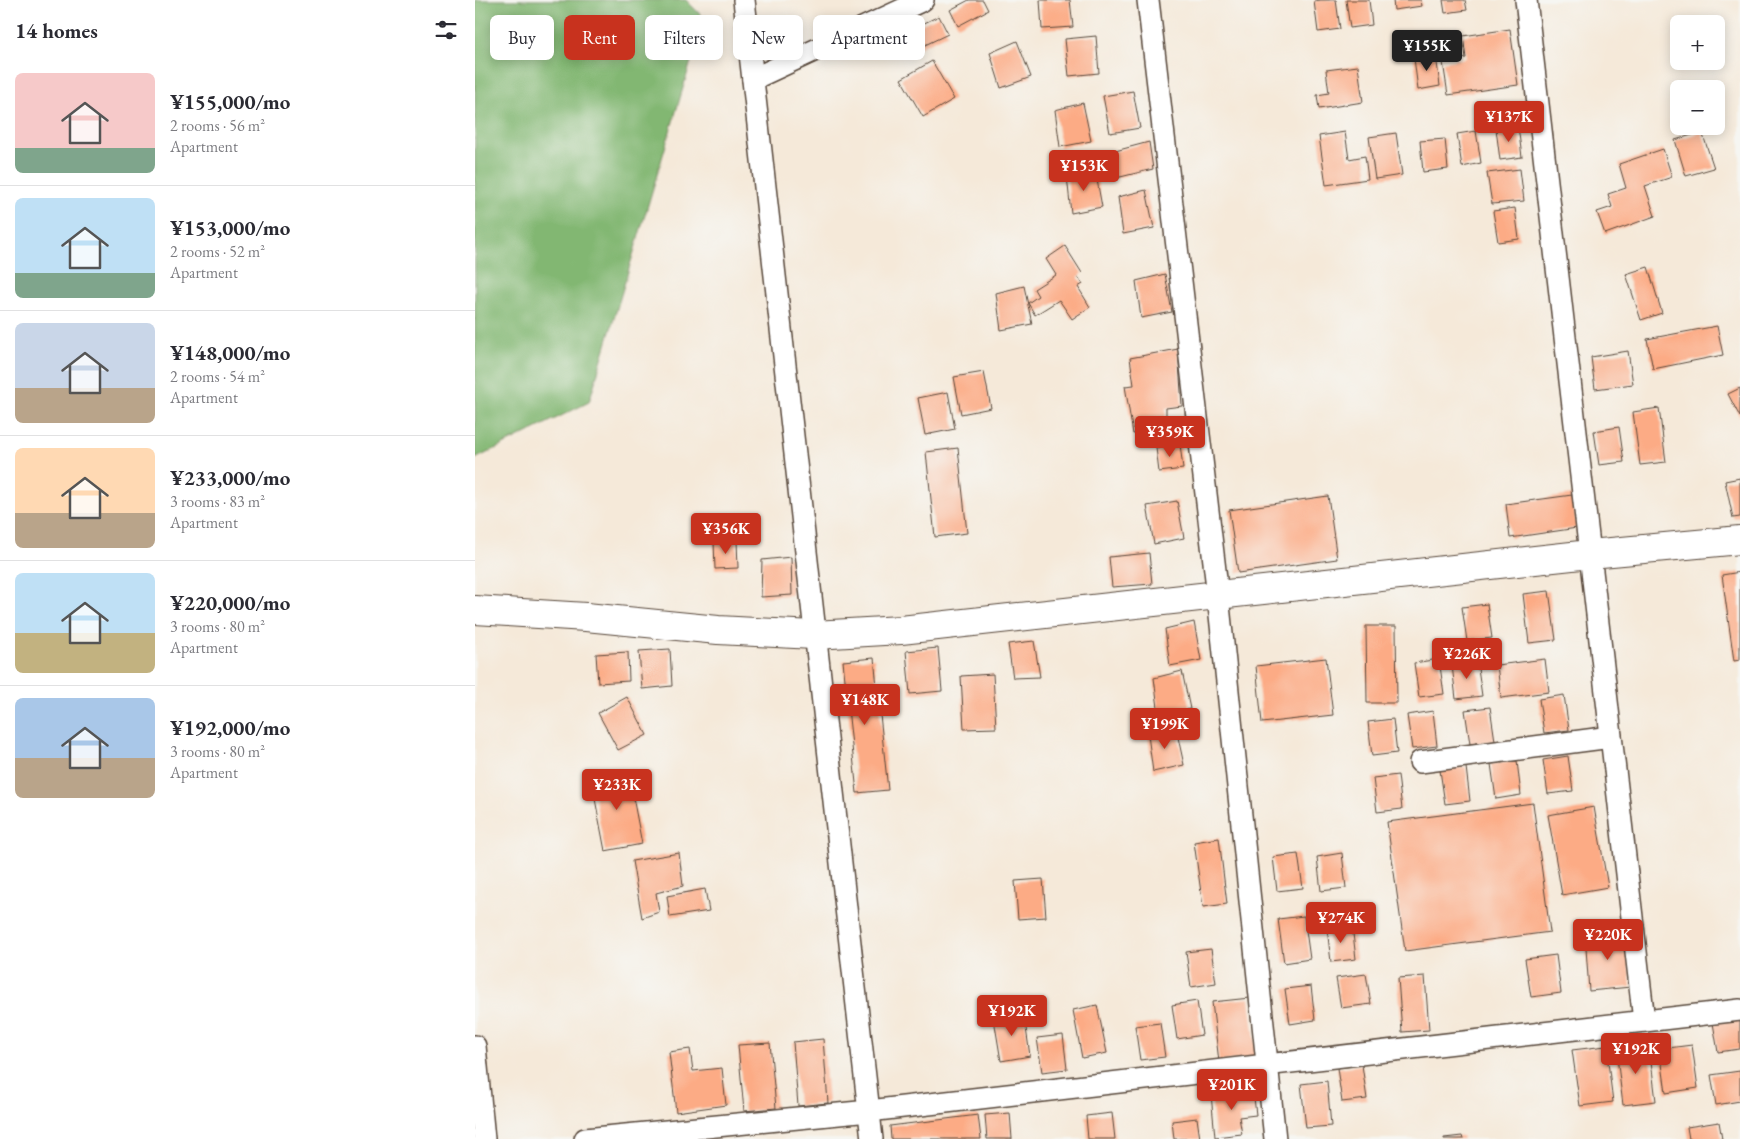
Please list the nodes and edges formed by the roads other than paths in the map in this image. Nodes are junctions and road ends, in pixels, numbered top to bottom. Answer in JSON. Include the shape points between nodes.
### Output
{"nodes":[{"id":1,"x":744,"y":0,"type":"edge"},
{"id":2,"x":923,"y":0,"type":"edge"},
{"id":3,"x":1148,"y":0,"type":"edge"},
{"id":4,"x":1526,"y":0,"type":"edge"},
{"id":5,"x":753,"y":79,"type":"junction"},
{"id":6,"x":1740,"y":540,"type":"edge"},
{"id":7,"x":1590,"y":554,"type":"junction"},
{"id":8,"x":1218,"y":596,"type":"junction"},
{"id":9,"x":475,"y":610,"type":"edge"},
{"id":10,"x":814,"y":635,"type":"junction"},
{"id":11,"x":1611,"y":737,"type":"junction"},
{"id":12,"x":1420,"y":762,"type":"dead end"},
{"id":13,"x":1740,"y":1010,"type":"edge"},
{"id":14,"x":1643,"y":1021,"type":"junction"},
{"id":15,"x":475,"y":1046,"type":"edge"},
{"id":16,"x":1267,"y":1066,"type":"junction"},
{"id":17,"x":869,"y":1111,"type":"junction"},
{"id":18,"x":484,"y":1139,"type":"edge"},
{"id":19,"x":585,"y":1139,"type":"edge"},
{"id":20,"x":872,"y":1139,"type":"edge"},
{"id":21,"x":1275,"y":1139,"type":"edge"}],
"edges":[{"from":1,"to":5,"type":"street"},
{"from":2,"to":5,"type":"street"},
{"from":3,"to":8,"type":"street"},
{"from":4,"to":7,"type":"street"},
{"from":5,"to":10,"type":"street"},
{"from":6,"to":7,"type":"street"},
{"from":7,"to":8,"type":"street"},
{"from":7,"to":11,"type":"street"},
{"from":8,"to":10,"type":"street","via":[[901,630]]},
{"from":8,"to":16,"type":"street"},
{"from":9,"to":10,"type":"street"},
{"from":10,"to":17,"type":"street"},
{"from":11,"to":12,"type":"street"},
{"from":11,"to":14,"type":"street"},
{"from":13,"to":14,"type":"street"},
{"from":14,"to":16,"type":"street"},
{"from":15,"to":18,"type":"street"},
{"from":16,"to":17,"type":"street"},
{"from":16,"to":21,"type":"street"},
{"from":17,"to":19,"type":"street"},
{"from":17,"to":20,"type":"street"}]}
